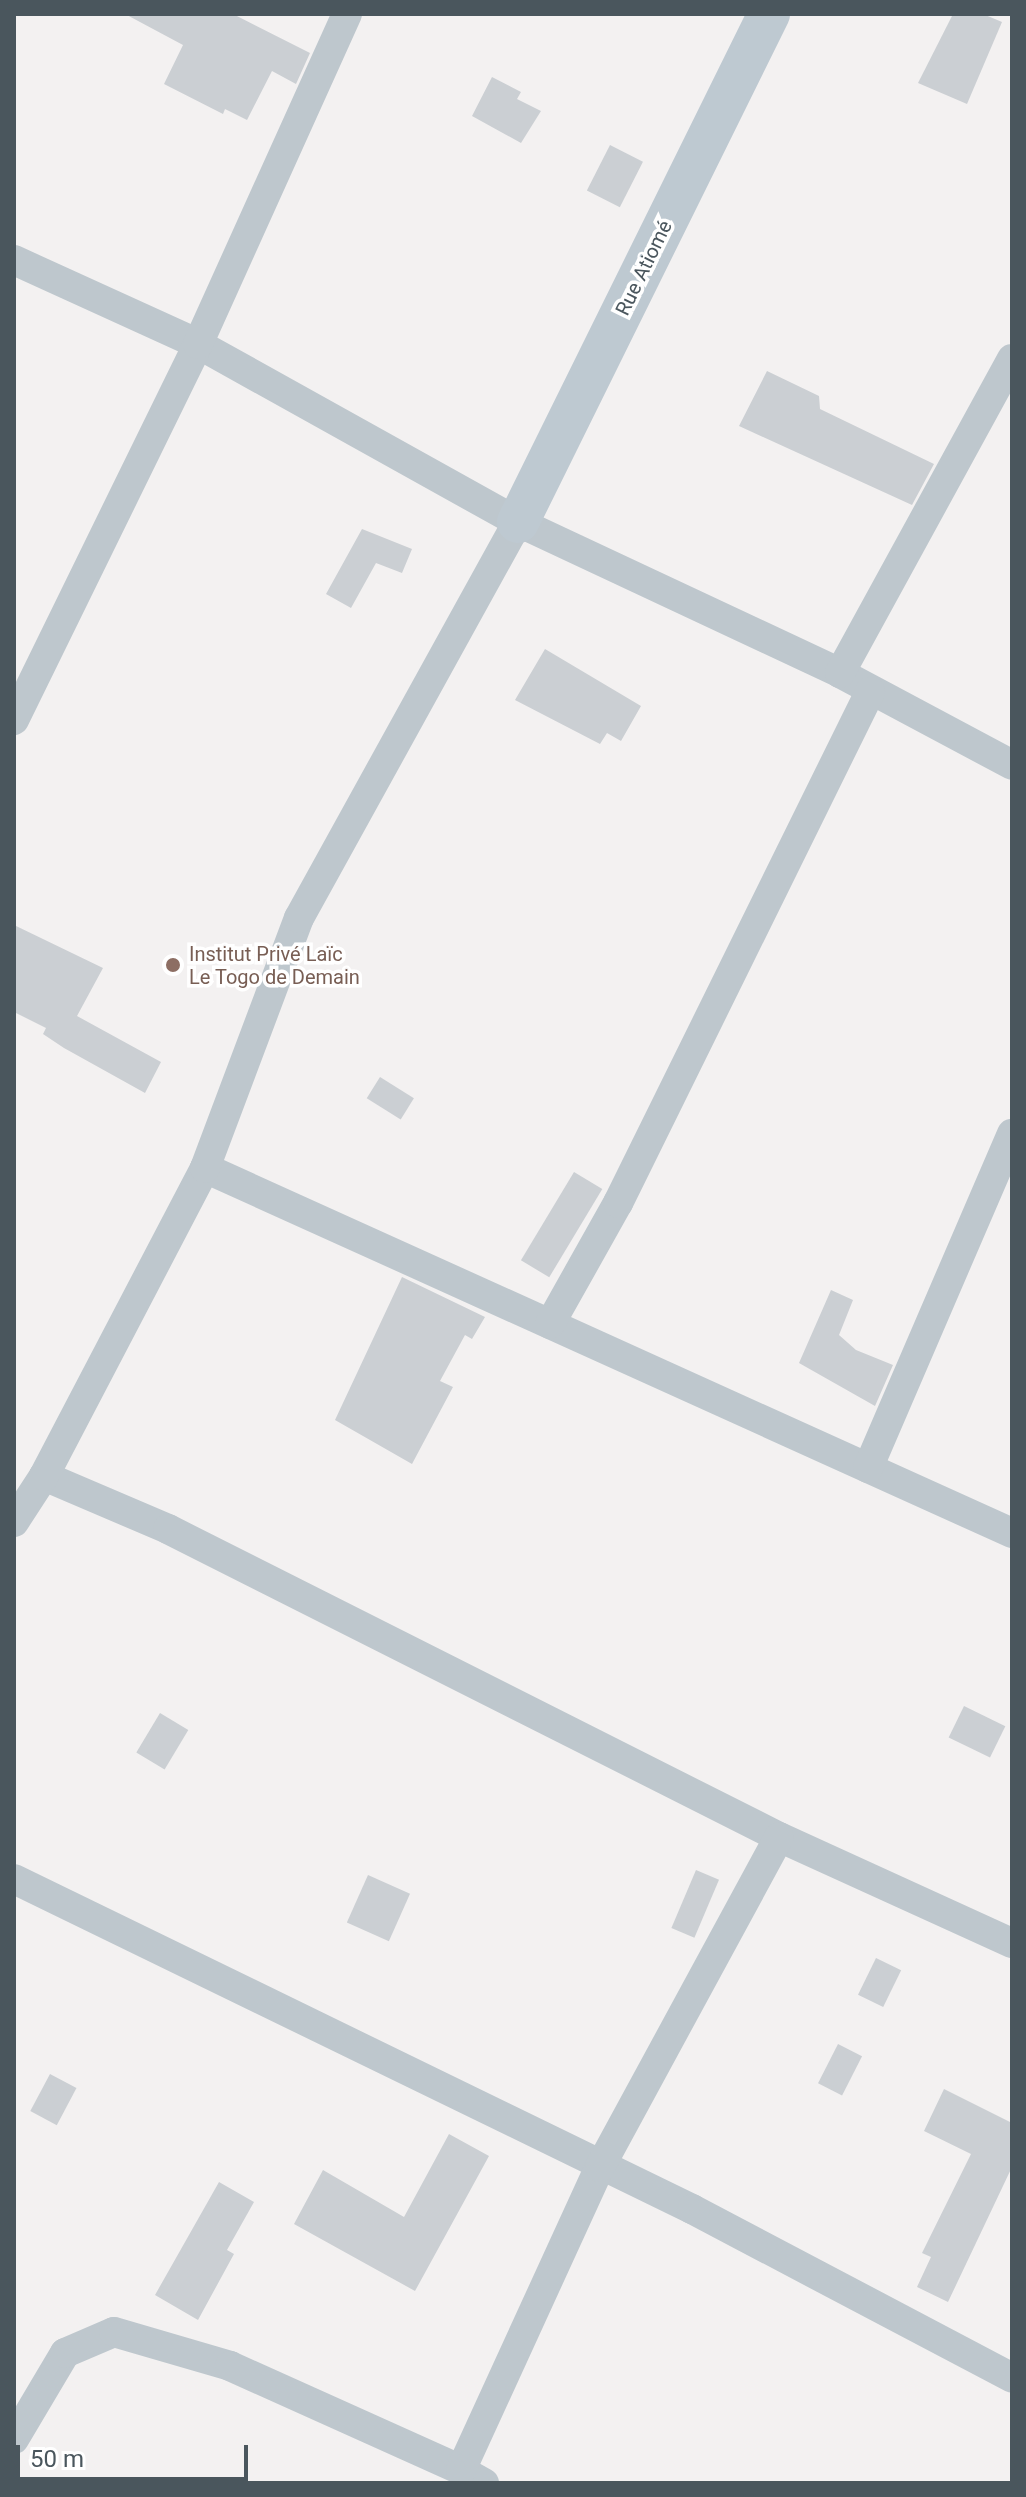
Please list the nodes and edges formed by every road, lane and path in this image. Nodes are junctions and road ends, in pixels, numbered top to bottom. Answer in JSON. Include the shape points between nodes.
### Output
{"nodes":[{"id":1,"x":347,"y":14,"type":"edge"},
{"id":2,"x":769,"y":14,"type":"edge"},
{"id":3,"x":14,"y":260,"type":"edge"},
{"id":4,"x":198,"y":344,"type":"junction"},
{"id":5,"x":1008,"y":379,"type":"edge"},
{"id":6,"x":518,"y":522,"type":"junction"},
{"id":7,"x":840,"y":673,"type":"junction"},
{"id":8,"x":870,"y":692,"type":"junction"},
{"id":9,"x":14,"y":720,"type":"edge"},
{"id":10,"x":1012,"y":765,"type":"edge"},
{"id":11,"x":1012,"y":1134,"type":"edge"},
{"id":12,"x":205,"y":1168,"type":"junction"},
{"id":13,"x":550,"y":1324,"type":"junction"},
{"id":14,"x":868,"y":1468,"type":"junction"},
{"id":15,"x":44,"y":1476,"type":"junction"},
{"id":16,"x":14,"y":1522,"type":"edge"},
{"id":17,"x":1012,"y":1533,"type":"edge"},
{"id":18,"x":779,"y":1837,"type":"junction"},
{"id":19,"x":14,"y":1879,"type":"edge"},
{"id":20,"x":1012,"y":1943,"type":"edge"},
{"id":21,"x":600,"y":2167,"type":"junction"},
{"id":22,"x":1012,"y":2378,"type":"edge"},
{"id":23,"x":14,"y":2439,"type":"edge"},
{"id":24,"x":472,"y":2476,"type":"edge"}],
"edges":[{"from":1,"to":4,"type":"street"},
{"from":2,"to":6,"type":"street","name":"Rue Atiomé"},
{"from":3,"to":4,"type":"street"},
{"from":4,"to":6,"type":"street"},
{"from":4,"to":9,"type":"street"},
{"from":5,"to":7,"type":"street"},
{"from":6,"to":7,"type":"street"},
{"from":6,"to":12,"type":"street","via":[[299,918]]},
{"from":7,"to":8,"type":"street"},
{"from":8,"to":10,"type":"street"},
{"from":8,"to":13,"type":"street","via":[[618,1203]]},
{"from":11,"to":14,"type":"street"},
{"from":12,"to":13,"type":"street"},
{"from":12,"to":15,"type":"street"},
{"from":13,"to":14,"type":"street"},
{"from":14,"to":17,"type":"street"},
{"from":15,"to":16,"type":"street"},
{"from":15,"to":18,"type":"street","via":[[168,1529]]},
{"from":18,"to":20,"type":"street"},
{"from":18,"to":21,"type":"street"},
{"from":19,"to":21,"type":"street"},
{"from":21,"to":22,"type":"street","via":[[692,2209]]},
{"from":21,"to":24,"type":"street"},
{"from":23,"to":24,"type":"street","via":[[65,2353],[114,2332],[230,2366]]}]}
